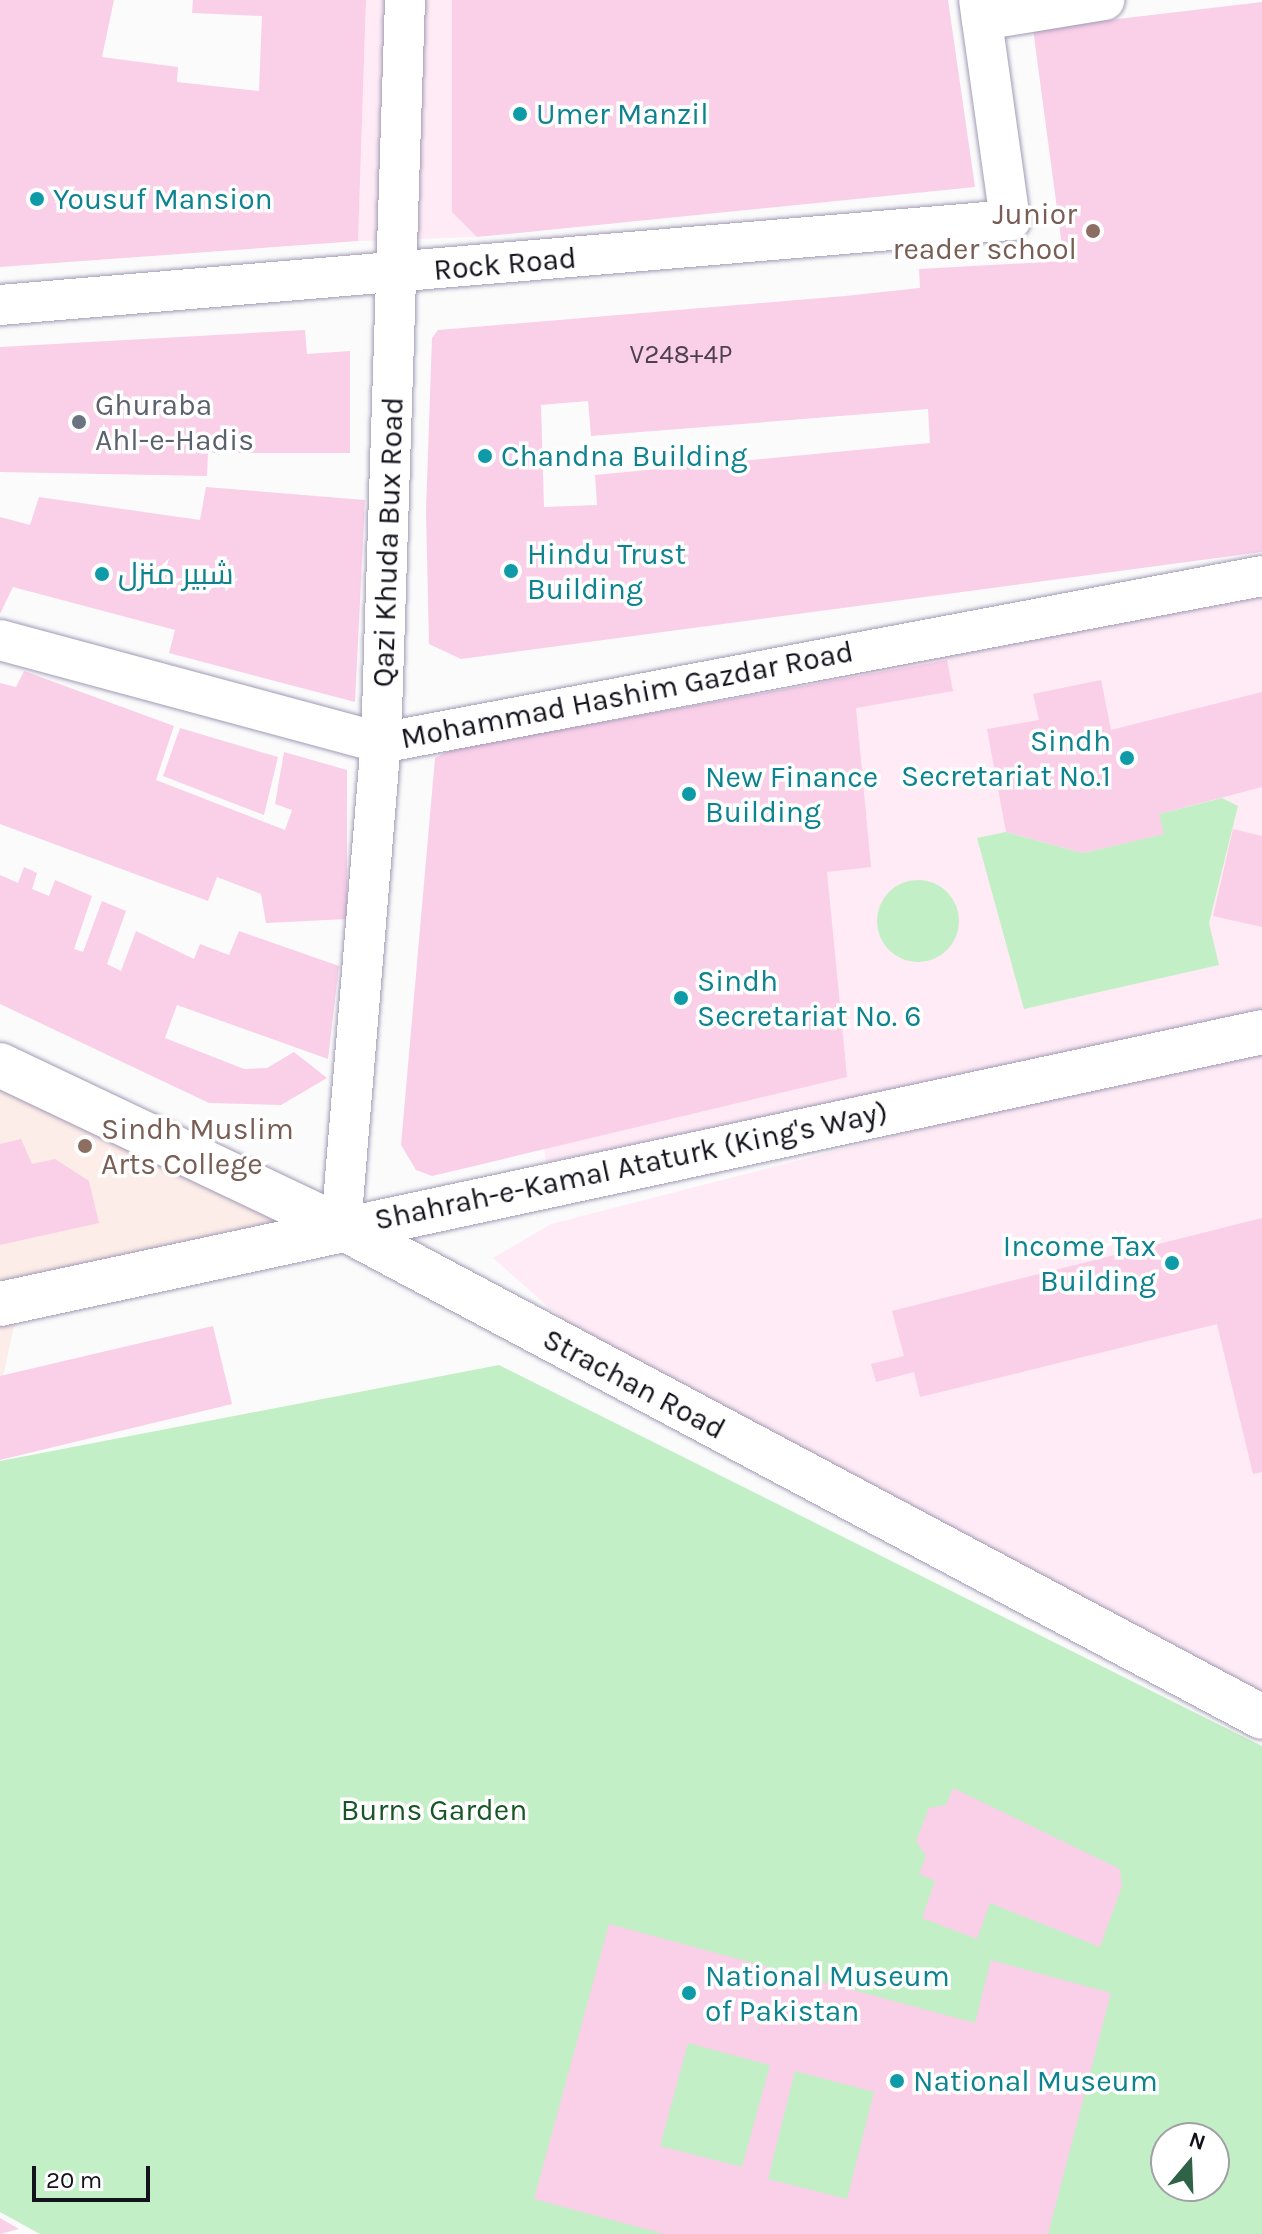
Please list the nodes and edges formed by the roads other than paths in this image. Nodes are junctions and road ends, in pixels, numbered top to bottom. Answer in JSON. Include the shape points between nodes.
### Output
{"nodes":[{"id":1,"x":405,"y":0,"type":"edge"},
{"id":2,"x":1104,"y":0,"type":"edge"},
{"id":3,"x":980,"y":10,"type":"edge"},
{"id":4,"x":398,"y":273,"type":"junction"},
{"id":5,"x":0,"y":305,"type":"edge"},
{"id":6,"x":1262,"y":576,"type":"edge"},
{"id":7,"x":0,"y":640,"type":"edge"},
{"id":8,"x":381,"y":743,"type":"junction"},
{"id":9,"x":1262,"y":1032,"type":"edge"},
{"id":10,"x":0,"y":1065,"type":"edge"},
{"id":11,"x":341,"y":1227,"type":"junction"},
{"id":12,"x":0,"y":1304,"type":"edge"},
{"id":13,"x":1262,"y":1717,"type":"edge"}],
"edges":[{"from":1,"to":4,"type":"street","name":"Qazi Khuda Bux Road"},
{"from":2,"to":3,"type":"street"},
{"from":3,"to":4,"type":"street","name":"Rock Road","via":[[1010,220]]},
{"from":4,"to":5,"type":"street","name":"Rock Road"},
{"from":4,"to":8,"type":"street","name":"Qazi Khuda Bux Road"},
{"from":6,"to":8,"type":"street","name":"Mohammad Hashim Gazdar Road"},
{"from":7,"to":8,"type":"street","name":"Mohammad Hashim Gazdar Road"},
{"from":8,"to":11,"type":"street","name":"Qazi Khuda Bux Road"},
{"from":9,"to":11,"type":"main road","name":"Shahrah-e-Kamal Ataturk (King's Way)"},
{"from":10,"to":11,"type":"main road","name":"Strachan Road"},
{"from":11,"to":12,"type":"main road","name":"Shahrah-e-Kamal Ataturk (King's Way)"},
{"from":11,"to":13,"type":"main road","name":"Strachan Road"}]}
